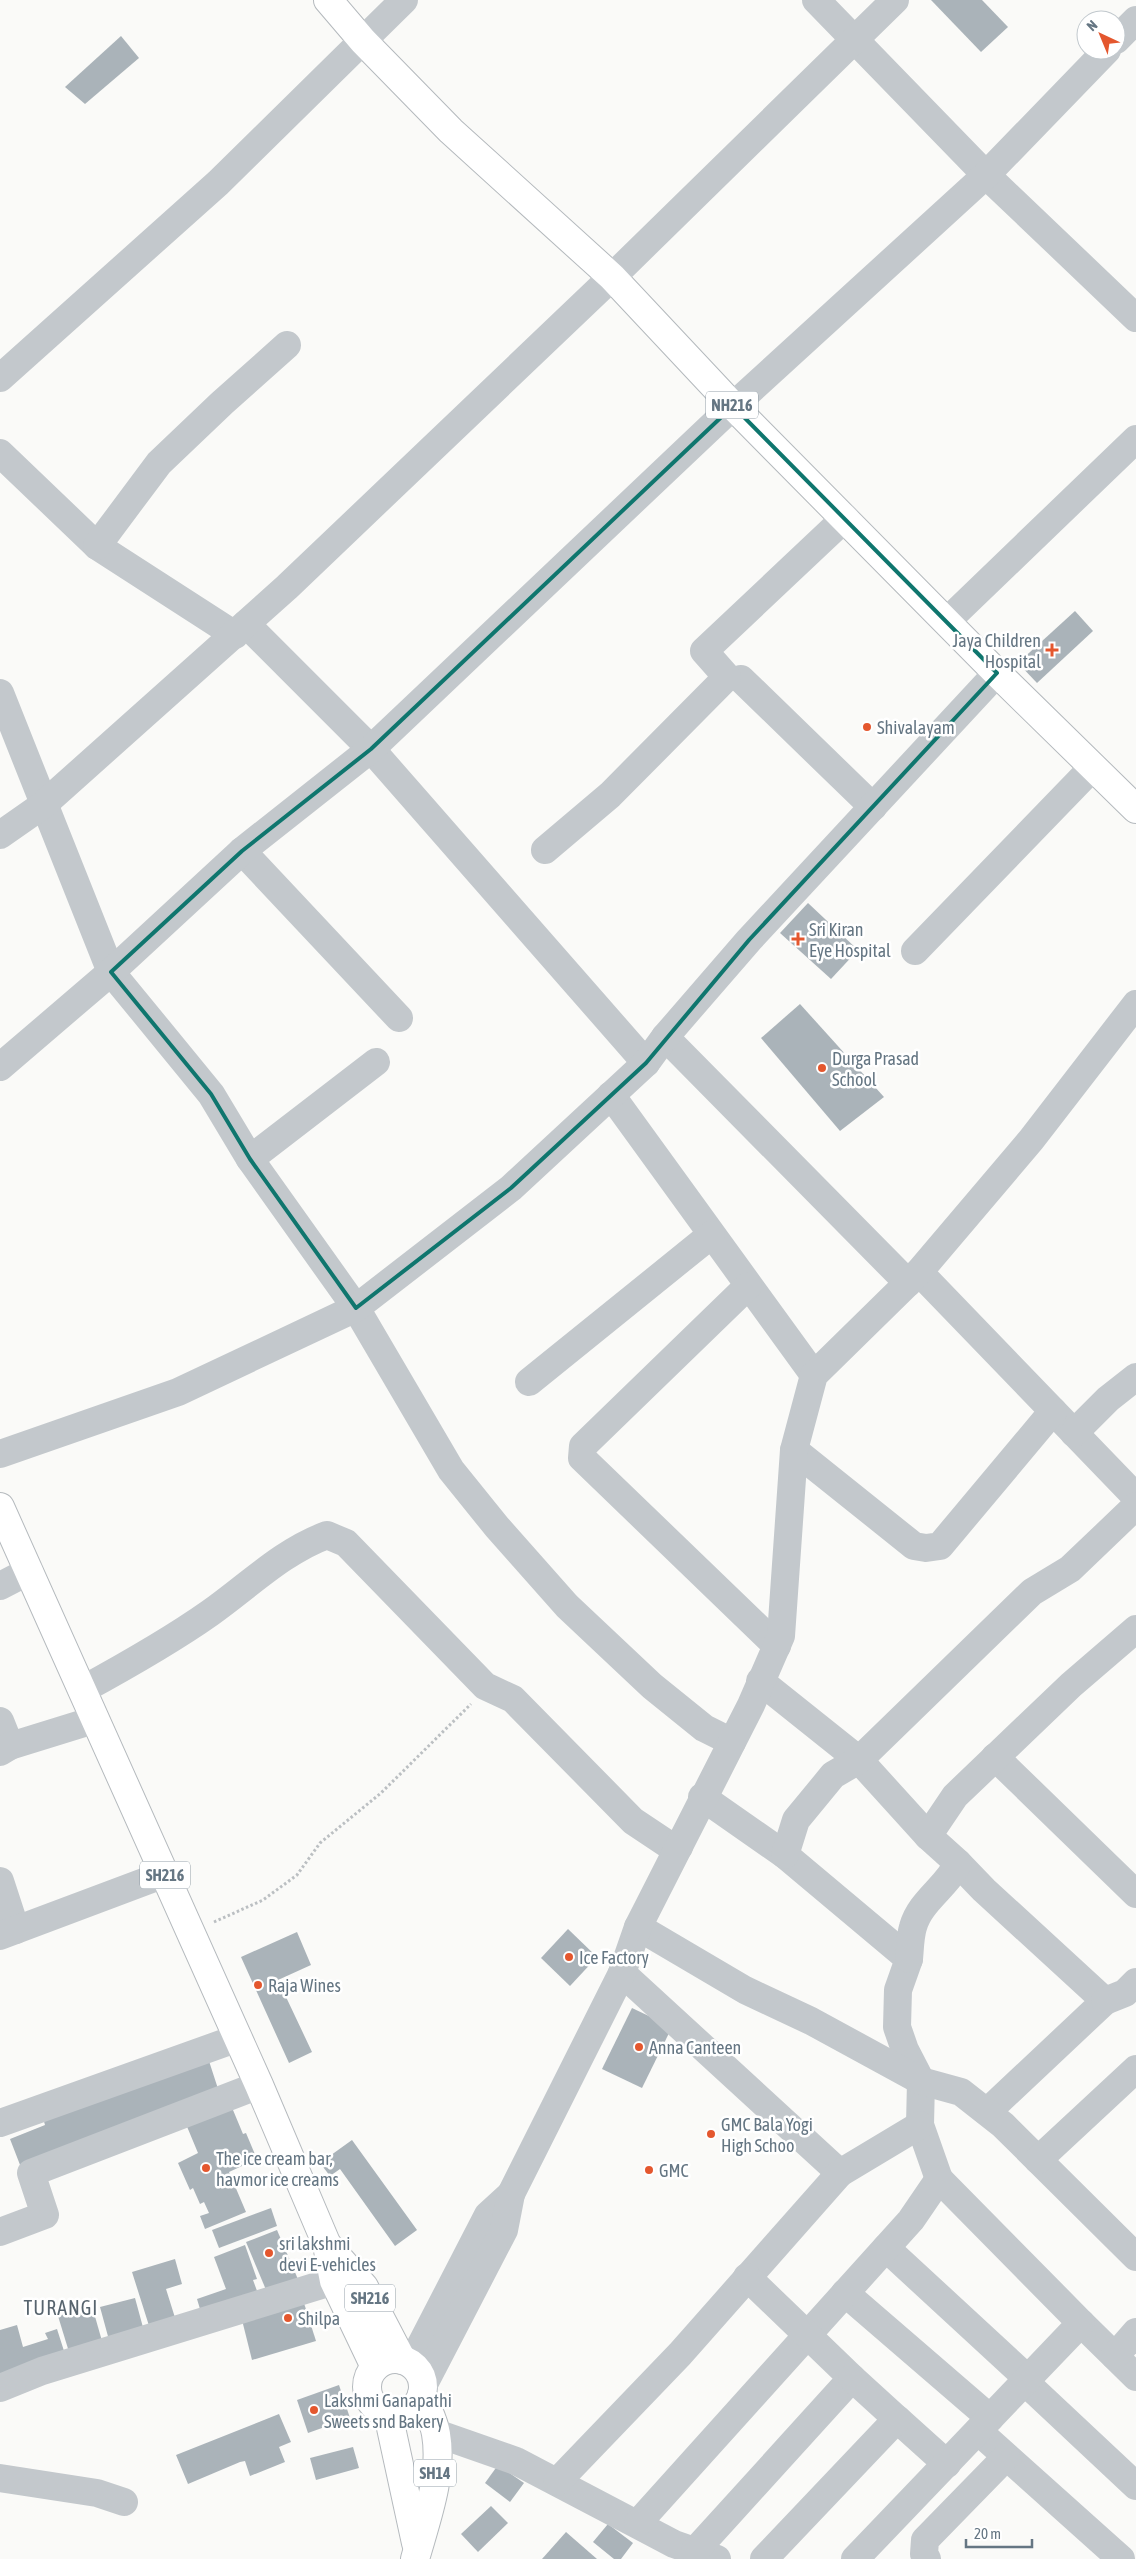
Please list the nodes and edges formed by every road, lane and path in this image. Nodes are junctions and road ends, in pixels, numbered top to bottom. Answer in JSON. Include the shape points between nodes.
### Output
{"nodes":[{"id":1,"x":328,"y":0,"type":"edge"},
{"id":2,"x":404,"y":0,"type":"edge"},
{"id":3,"x":816,"y":0,"type":"edge"},
{"id":4,"x":895,"y":0,"type":"edge"},
{"id":5,"x":1136,"y":20,"type":"edge"},
{"id":6,"x":1126,"y":30,"type":"edge"},
{"id":7,"x":854,"y":39,"type":"junction"},
{"id":8,"x":363,"y":41,"type":"junction"},
{"id":9,"x":1097,"y":60,"type":"edge"},
{"id":10,"x":986,"y":175,"type":"junction"},
{"id":11,"x":612,"y":277,"type":"junction"},
{"id":12,"x":1136,"y":318,"type":"edge"},
{"id":13,"x":287,"y":345,"type":"dead end"},
{"id":14,"x":0,"y":378,"type":"edge"},
{"id":15,"x":733,"y":406,"type":"junction"},
{"id":16,"x":1136,"y":439,"type":"edge"},
{"id":17,"x":0,"y":453,"type":"edge"},
{"id":18,"x":845,"y":518,"type":"junction"},
{"id":19,"x":97,"y":546,"type":"junction"},
{"id":20,"x":947,"y":621,"type":"junction"},
{"id":21,"x":240,"y":630,"type":"junction"},
{"id":22,"x":997,"y":673,"type":"junction"},
{"id":23,"x":741,"y":679,"type":"dead end"},
{"id":24,"x":0,"y":693,"type":"edge"},
{"id":25,"x":371,"y":749,"type":"junction"},
{"id":26,"x":1093,"y":767,"type":"junction"},
{"id":27,"x":43,"y":805,"type":"junction"},
{"id":28,"x":873,"y":807,"type":"junction"},
{"id":29,"x":1136,"y":809,"type":"edge"},
{"id":30,"x":0,"y":835,"type":"edge"},
{"id":31,"x":545,"y":850,"type":"dead end"},
{"id":32,"x":242,"y":851,"type":"junction"},
{"id":33,"x":915,"y":951,"type":"dead end"},
{"id":34,"x":111,"y":972,"type":"junction"},
{"id":35,"x":1136,"y":1004,"type":"edge"},
{"id":36,"x":399,"y":1018,"type":"dead end"},
{"id":37,"x":665,"y":1037,"type":"junction"},
{"id":38,"x":376,"y":1062,"type":"dead end"},
{"id":39,"x":646,"y":1063,"type":"junction"},
{"id":40,"x":0,"y":1068,"type":"edge"},
{"id":41,"x":611,"y":1095,"type":"junction"},
{"id":42,"x":250,"y":1159,"type":"junction"},
{"id":43,"x":712,"y":1235,"type":"junction"},
{"id":44,"x":913,"y":1278,"type":"junction"},
{"id":45,"x":748,"y":1286,"type":"junction"},
{"id":46,"x":356,"y":1308,"type":"junction"},
{"id":47,"x":814,"y":1375,"type":"junction"},
{"id":48,"x":1136,"y":1377,"type":"edge"},
{"id":49,"x":529,"y":1382,"type":"dead end"},
{"id":50,"x":1053,"y":1411,"type":"junction"},
{"id":51,"x":1074,"y":1433,"type":"junction"},
{"id":52,"x":794,"y":1450,"type":"junction"},
{"id":53,"x":0,"y":1454,"type":"edge"},
{"id":54,"x":1136,"y":1497,"type":"edge"},
{"id":55,"x":1136,"y":1506,"type":"edge"},
{"id":56,"x":0,"y":1507,"type":"edge"},
{"id":57,"x":30,"y":1571,"type":"junction"},
{"id":58,"x":0,"y":1586,"type":"edge"},
{"id":59,"x":1136,"y":1629,"type":"edge"},
{"id":60,"x":777,"y":1646,"type":"junction"},
{"id":61,"x":760,"y":1681,"type":"junction"},
{"id":62,"x":485,"y":1686,"type":"junction"},
{"id":63,"x":82,"y":1690,"type":"junction"},
{"id":64,"x":0,"y":1720,"type":"edge"},
{"id":65,"x":94,"y":1720,"type":"junction"},
{"id":66,"x":732,"y":1742,"type":"junction"},
{"id":67,"x":5,"y":1749,"type":"edge"},
{"id":68,"x":995,"y":1757,"type":"junction"},
{"id":69,"x":859,"y":1760,"type":"junction"},
{"id":70,"x":702,"y":1797,"type":"junction"},
{"id":71,"x":928,"y":1836,"type":"junction"},
{"id":72,"x":679,"y":1847,"type":"junction"},
{"id":73,"x":785,"y":1855,"type":"junction"},
{"id":74,"x":958,"y":1863,"type":"junction"},
{"id":75,"x":165,"y":1874,"type":"junction"},
{"id":76,"x":0,"y":1881,"type":"edge"},
{"id":77,"x":1136,"y":1894,"type":"edge"},
{"id":78,"x":638,"y":1927,"type":"junction"},
{"id":79,"x":8,"y":1933,"type":"edge"},
{"id":80,"x":190,"y":1933,"type":"junction"},
{"id":81,"x":910,"y":1958,"type":"junction"},
{"id":82,"x":622,"y":1973,"type":"junction"},
{"id":83,"x":1136,"y":1982,"type":"edge"},
{"id":84,"x":1105,"y":2001,"type":"junction"},
{"id":85,"x":238,"y":2038,"type":"junction"},
{"id":86,"x":1136,"y":2069,"type":"edge"},
{"id":87,"x":921,"y":2081,"type":"junction"},
{"id":88,"x":259,"y":2085,"type":"junction"},
{"id":89,"x":986,"y":2112,"type":"junction"},
{"id":90,"x":0,"y":2123,"type":"edge"},
{"id":91,"x":920,"y":2125,"type":"junction"},
{"id":92,"x":1038,"y":2160,"type":"junction"},
{"id":93,"x":840,"y":2173,"type":"junction"},
{"id":94,"x":939,"y":2180,"type":"junction"},
{"id":95,"x":0,"y":2232,"type":"edge"},
{"id":96,"x":1131,"y":2244,"type":"edge"},
{"id":97,"x":327,"y":2245,"type":"junction"},
{"id":98,"x":886,"y":2248,"type":"junction"},
{"id":99,"x":747,"y":2277,"type":"junction"},
{"id":100,"x":334,"y":2280,"type":"junction"},
{"id":101,"x":846,"y":2293,"type":"junction"},
{"id":102,"x":1081,"y":2323,"type":"junction"},
{"id":103,"x":1136,"y":2332,"type":"edge"},
{"id":104,"x":806,"y":2336,"type":"junction"},
{"id":105,"x":1115,"y":2356,"type":"junction"},
{"id":106,"x":375,"y":2367,"type":"junction"},
{"id":107,"x":415,"y":2376,"type":"junction"},
{"id":108,"x":1136,"y":2377,"type":"edge"},
{"id":109,"x":852,"y":2378,"type":"junction"},
{"id":110,"x":1027,"y":2380,"type":"junction"},
{"id":111,"x":0,"y":2388,"type":"edge"},
{"id":112,"x":388,"y":2414,"type":"junction"},
{"id":113,"x":896,"y":2419,"type":"junction"},
{"id":114,"x":984,"y":2425,"type":"junction"},
{"id":115,"x":436,"y":2433,"type":"junction"},
{"id":116,"x":1006,"y":2457,"type":"junction"},
{"id":117,"x":947,"y":2464,"type":"junction"},
{"id":118,"x":0,"y":2478,"type":"edge"},
{"id":119,"x":557,"y":2482,"type":"junction"},
{"id":120,"x":1136,"y":2486,"type":"edge"},
{"id":121,"x":124,"y":2502,"type":"dead end"},
{"id":122,"x":638,"y":2523,"type":"junction"},
{"id":123,"x":706,"y":2555,"type":"edge"},
{"id":124,"x":416,"y":2556,"type":"edge"},
{"id":125,"x":764,"y":2559,"type":"edge"},
{"id":126,"x":855,"y":2559,"type":"edge"},
{"id":127,"x":927,"y":2559,"type":"edge"},
{"id":128,"x":1121,"y":2559,"type":"edge"}],
"edges":[{"from":1,"to":8,"type":"main road","number":"NH216"},
{"from":2,"to":8,"type":"street"},
{"from":3,"to":7,"type":"street"},
{"from":4,"to":7,"type":"street"},
{"from":5,"to":6,"type":"street"},
{"from":7,"to":10,"type":"street"},
{"from":7,"to":11,"type":"street"},
{"from":8,"to":11,"type":"main road","number":"NH216","via":[[451,132]]},
{"from":8,"to":14,"type":"street","via":[[218,183]]},
{"from":9,"to":10,"type":"street"},
{"from":10,"to":12,"type":"street"},
{"from":10,"to":15,"type":"street"},
{"from":11,"to":15,"type":"main road","number":"NH216"},
{"from":11,"to":21,"type":"street"},
{"from":13,"to":19,"type":"street","via":[[159,463]]},
{"from":15,"to":18,"type":"main road","number":"NH216"},
{"from":15,"to":25,"type":"street"},
{"from":16,"to":20,"type":"street"},
{"from":17,"to":19,"type":"street"},
{"from":18,"to":20,"type":"main road","number":"NH216"},
{"from":18,"to":31,"type":"street","via":[[704,651],[727,677],[610,794]]},
{"from":19,"to":21,"type":"street"},
{"from":20,"to":22,"type":"main road","number":"NH216"},
{"from":21,"to":25,"type":"street"},
{"from":21,"to":27,"type":"street"},
{"from":22,"to":26,"type":"main road","number":"NH216"},
{"from":22,"to":28,"type":"street"},
{"from":23,"to":28,"type":"street"},
{"from":24,"to":27,"type":"street"},
{"from":25,"to":32,"type":"street"},
{"from":25,"to":39,"type":"street"},
{"from":26,"to":29,"type":"main road","number":"NH216"},
{"from":26,"to":33,"type":"street"},
{"from":27,"to":30,"type":"street"},
{"from":27,"to":34,"type":"street"},
{"from":28,"to":37,"type":"street","via":[[749,940]]},
{"from":32,"to":34,"type":"street"},
{"from":32,"to":36,"type":"street"},
{"from":34,"to":40,"type":"street"},
{"from":34,"to":42,"type":"street","via":[[211,1094]]},
{"from":35,"to":44,"type":"street","via":[[1031,1140]]},
{"from":37,"to":39,"type":"street"},
{"from":37,"to":44,"type":"street"},
{"from":38,"to":42,"type":"street"},
{"from":39,"to":41,"type":"street"},
{"from":41,"to":43,"type":"street"},
{"from":41,"to":46,"type":"street","via":[[511,1188]]},
{"from":42,"to":46,"type":"street"},
{"from":43,"to":45,"type":"street"},
{"from":43,"to":49,"type":"street"},
{"from":44,"to":47,"type":"street"},
{"from":44,"to":50,"type":"street"},
{"from":45,"to":47,"type":"street"},
{"from":45,"to":60,"type":"street","via":[[583,1446],[582,1458]]},
{"from":46,"to":53,"type":"street","via":[[178,1392]]},
{"from":46,"to":66,"type":"street","via":[[451,1470],[496,1527],[567,1606],[652,1686],[704,1728]]},
{"from":47,"to":52,"type":"street"},
{"from":48,"to":51,"type":"street"},
{"from":50,"to":51,"type":"street"},
{"from":50,"to":52,"type":"street","via":[[940,1546],[914,1546]]},
{"from":51,"to":54,"type":"street"},
{"from":52,"to":60,"type":"street","via":[[781,1636]]},
{"from":55,"to":69,"type":"street","via":[[1070,1569],[1032,1592]]},
{"from":56,"to":57,"type":"main road","number":"SH216"},
{"from":57,"to":58,"type":"street"},
{"from":57,"to":63,"type":"main road","number":"SH216"},
{"from":59,"to":68,"type":"street"},
{"from":60,"to":61,"type":"street"},
{"from":61,"to":66,"type":"street"},
{"from":61,"to":69,"type":"street"},
{"from":62,"to":63,"type":"street","via":[[346,1543],[327,1535],[271,1567],[210,1614],[159,1647]]},
{"from":62,"to":72,"type":"street","via":[[513,1700],[633,1821],[666,1843]]},
{"from":62,"to":80,"type":"path","via":[[469,1707],[381,1793],[320,1843],[297,1875],[263,1900]]},
{"from":63,"to":65,"type":"main road","number":"SH216"},
{"from":64,"to":67,"type":"street"},
{"from":65,"to":67,"type":"street"},
{"from":65,"to":75,"type":"main road","number":"SH216"},
{"from":66,"to":70,"type":"street"},
{"from":68,"to":71,"type":"street","via":[[955,1796]]},
{"from":68,"to":77,"type":"street"},
{"from":69,"to":71,"type":"street"},
{"from":69,"to":73,"type":"street","via":[[833,1774],[796,1820]]},
{"from":70,"to":72,"type":"street"},
{"from":70,"to":73,"type":"street"},
{"from":71,"to":74,"type":"street"},
{"from":72,"to":78,"type":"street"},
{"from":73,"to":81,"type":"street"},
{"from":74,"to":81,"type":"street","via":[[952,1875],[919,1913],[912,1927]]},
{"from":74,"to":84,"type":"street"},
{"from":75,"to":79,"type":"street"},
{"from":75,"to":80,"type":"main road","number":"SH216"},
{"from":76,"to":79,"type":"street"},
{"from":78,"to":82,"type":"street"},
{"from":78,"to":87,"type":"street","via":[[745,1990],[811,2021]]},
{"from":80,"to":85,"type":"main road","number":"SH216"},
{"from":81,"to":87,"type":"street","via":[[898,1990],[897,2027]]},
{"from":82,"to":93,"type":"street"},
{"from":82,"to":107,"type":"street","via":[[511,2194],[488,2215]]},
{"from":83,"to":84,"type":"street","via":[[1125,1993]]},
{"from":84,"to":89,"type":"street"},
{"from":85,"to":88,"type":"main road","number":"SH216"},
{"from":85,"to":90,"type":"street"},
{"from":86,"to":92,"type":"street"},
{"from":87,"to":89,"type":"street","via":[[961,2092]]},
{"from":87,"to":91,"type":"street"},
{"from":88,"to":95,"type":"street","via":[[32,2173],[45,2216]]},
{"from":88,"to":97,"type":"main road","number":"SH216"},
{"from":89,"to":92,"type":"street"},
{"from":91,"to":93,"type":"street"},
{"from":91,"to":94,"type":"street"},
{"from":92,"to":96,"type":"street"},
{"from":93,"to":99,"type":"street"},
{"from":94,"to":98,"type":"street","via":[[912,2220]]},
{"from":94,"to":102,"type":"street"},
{"from":97,"to":100,"type":"main road","number":"SH216"},
{"from":97,"to":107,"type":"main road","number":"SH216","via":[[364,2287]]},
{"from":98,"to":101,"type":"street"},
{"from":98,"to":110,"type":"street"},
{"from":99,"to":104,"type":"street"},
{"from":99,"to":119,"type":"street","via":[[680,2354]]},
{"from":100,"to":106,"type":"main road","number":"SH216"},
{"from":100,"to":111,"type":"street","via":[[42,2371]]},
{"from":101,"to":104,"type":"street"},
{"from":101,"to":114,"type":"street"},
{"from":102,"to":105,"type":"street"},
{"from":102,"to":110,"type":"street"},
{"from":103,"to":105,"type":"street"},
{"from":104,"to":109,"type":"street"},
{"from":104,"to":122,"type":"street"},
{"from":105,"to":108,"type":"street"},
{"from":106,"to":107,"type":"main road","via":[[388,2360]]},
{"from":106,"to":112,"type":"main road","via":[[368,2380],[368,2394],[375,2407]]},
{"from":107,"to":112,"type":"main road","via":[[415,2406],[402,2414]]},
{"from":107,"to":115,"type":"main road","number":"SH14"},
{"from":109,"to":113,"type":"street"},
{"from":109,"to":123,"type":"street"},
{"from":110,"to":114,"type":"street"},
{"from":110,"to":120,"type":"street"},
{"from":112,"to":124,"type":"main road","number":"SH14"},
{"from":113,"to":117,"type":"street"},
{"from":113,"to":125,"type":"street"},
{"from":114,"to":116,"type":"street"},
{"from":114,"to":117,"type":"street"},
{"from":115,"to":119,"type":"street","via":[[516,2462]]},
{"from":115,"to":124,"type":"main road","number":"SH14","via":[[434,2485]]},
{"from":116,"to":127,"type":"street","via":[[925,2540]]},
{"from":116,"to":128,"type":"street"},
{"from":117,"to":126,"type":"street"},
{"from":118,"to":121,"type":"street","via":[[97,2493]]},
{"from":119,"to":122,"type":"street"},
{"from":122,"to":123,"type":"street","via":[[674,2544]]}]}
